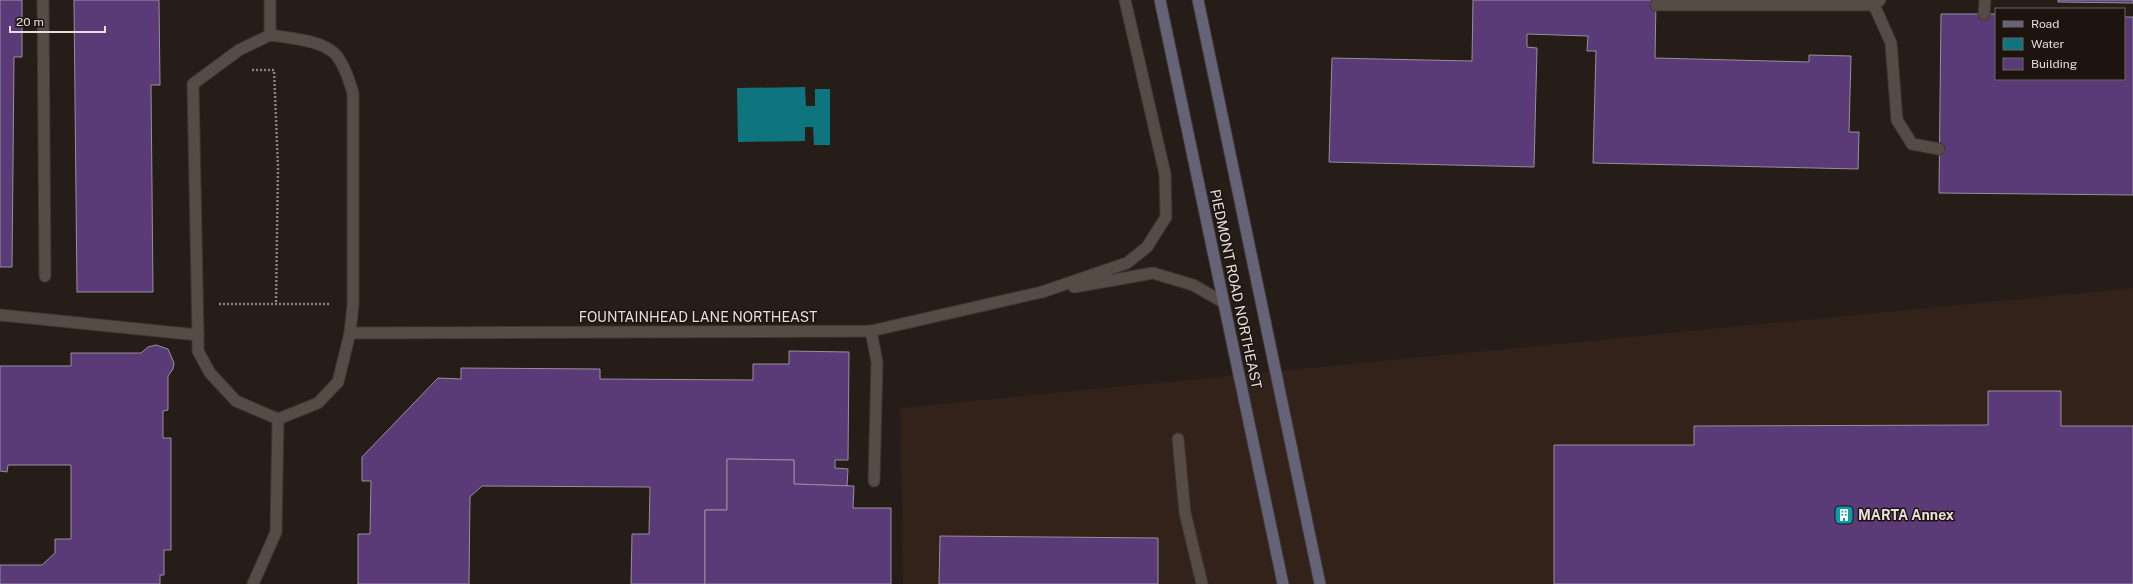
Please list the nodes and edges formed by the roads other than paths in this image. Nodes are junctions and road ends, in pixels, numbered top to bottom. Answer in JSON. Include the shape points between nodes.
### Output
{"nodes":[{"id":1,"x":43,"y":0,"type":"edge"},
{"id":2,"x":270,"y":0,"type":"edge"},
{"id":3,"x":1125,"y":0,"type":"edge"},
{"id":4,"x":1160,"y":0,"type":"edge"},
{"id":5,"x":1198,"y":0,"type":"edge"},
{"id":6,"x":1985,"y":0,"type":"edge"},
{"id":7,"x":1877,"y":2,"type":"edge"},
{"id":8,"x":1656,"y":5,"type":"dead end"},
{"id":9,"x":1984,"y":14,"type":"dead end"},
{"id":10,"x":270,"y":36,"type":"junction"},
{"id":11,"x":1939,"y":149,"type":"dead end"},
{"id":12,"x":45,"y":276,"type":"dead end"},
{"id":13,"x":1042,"y":292,"type":"junction"},
{"id":14,"x":1222,"y":302,"type":"junction"},
{"id":15,"x":0,"y":315,"type":"edge"},
{"id":16,"x":350,"y":332,"type":"junction"},
{"id":17,"x":871,"y":332,"type":"junction"},
{"id":18,"x":198,"y":335,"type":"junction"},
{"id":19,"x":278,"y":419,"type":"junction"},
{"id":20,"x":1178,"y":439,"type":"dead end"},
{"id":21,"x":874,"y":481,"type":"dead end"},
{"id":22,"x":253,"y":584,"type":"edge"},
{"id":23,"x":1202,"y":584,"type":"edge"},
{"id":24,"x":1284,"y":584,"type":"edge"},
{"id":25,"x":1320,"y":584,"type":"edge"}],
"edges":[{"from":1,"to":12,"type":"street"},
{"from":2,"to":10,"type":"street"},
{"from":3,"to":13,"type":"street","via":[[1165,174],[1166,217],[1147,247],[1127,263]]},
{"from":4,"to":14,"type":"main road","name":"PIEDMONT ROAD NORTHEAST"},
{"from":5,"to":25,"type":"main road","name":"PIEDMONT ROAD NORTHEAST"},
{"from":6,"to":9,"type":"street"},
{"from":7,"to":8,"type":"street"},
{"from":7,"to":11,"type":"street","via":[[1891,43],[1897,120],[1912,144]]},
{"from":10,"to":16,"type":"street","via":[[315,42],[336,54],[345,69],[353,93],[353,305]]},
{"from":10,"to":18,"type":"street","via":[[239,50],[193,84]]},
{"from":13,"to":14,"type":"street","via":[[1153,273],[1193,285]]},
{"from":13,"to":17,"type":"street","name":"FOUNTAINHEAD LANE NORTHEAST"},
{"from":14,"to":24,"type":"main road","name":"PIEDMONT ROAD NORTHEAST"},
{"from":15,"to":18,"type":"street"},
{"from":16,"to":17,"type":"street","name":"FOUNTAINHEAD LANE NORTHEAST"},
{"from":16,"to":19,"type":"street","via":[[338,382],[318,403]]},
{"from":17,"to":21,"type":"street","via":[[877,362]]},
{"from":18,"to":19,"type":"street","via":[[198,350],[210,373],[236,401]]},
{"from":19,"to":22,"type":"street","via":[[276,532]]},
{"from":20,"to":23,"type":"street","via":[[1185,513]]}]}
